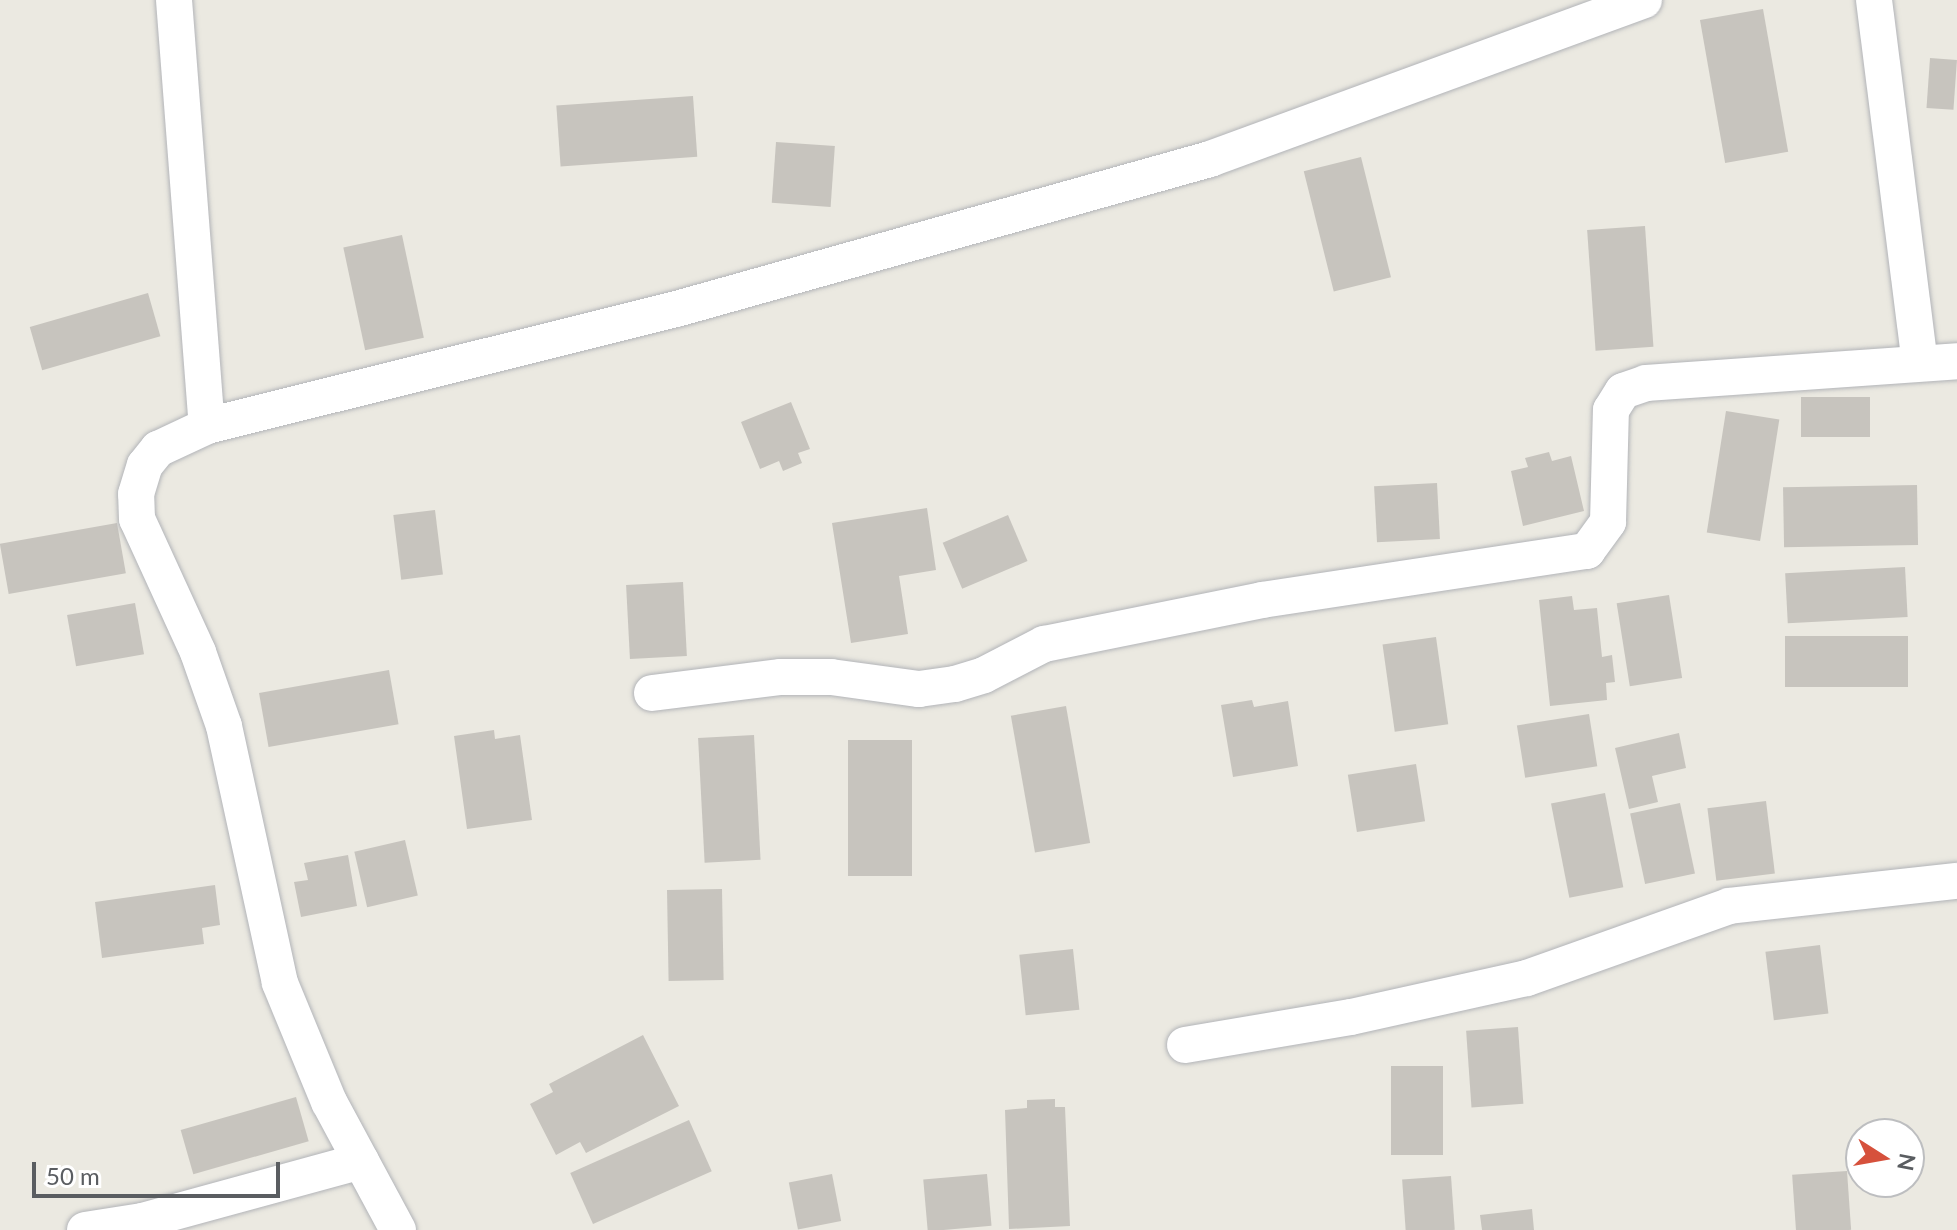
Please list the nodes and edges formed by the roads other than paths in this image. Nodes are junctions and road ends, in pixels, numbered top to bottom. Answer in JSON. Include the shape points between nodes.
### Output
{"nodes":[{"id":1,"x":174,"y":0,"type":"edge"},
{"id":2,"x":1644,"y":0,"type":"edge"},
{"id":3,"x":1874,"y":0,"type":"edge"},
{"id":4,"x":1957,"y":361,"type":"edge"},
{"id":5,"x":1920,"y":362,"type":"junction"},
{"id":6,"x":207,"y":426,"type":"junction"},
{"id":7,"x":652,"y":693,"type":"dead end"},
{"id":8,"x":1957,"y":881,"type":"edge"},
{"id":9,"x":1185,"y":1045,"type":"dead end"},
{"id":10,"x":361,"y":1161,"type":"junction"},
{"id":11,"x":85,"y":1230,"type":"edge"},
{"id":12,"x":398,"y":1230,"type":"edge"}],
"edges":[{"from":1,"to":6,"type":"street"},
{"from":2,"to":6,"type":"street","via":[[1210,159],[680,308]]},
{"from":3,"to":5,"type":"street"},
{"from":4,"to":5,"type":"street"},
{"from":5,"to":7,"type":"street","via":[[1646,383],[1623,391],[1611,410],[1608,522],[1587,551],[1262,600],[1044,644],[955,684],[919,689],[831,677],[781,677]]},
{"from":6,"to":10,"type":"street","via":[[158,449],[145,465],[136,494],[137,519],[198,652],[224,726],[280,983],[329,1102]]},
{"from":8,"to":9,"type":"street","via":[[1729,906],[1527,978],[1351,1017]]},
{"from":10,"to":11,"type":"street","via":[[142,1221]]},
{"from":10,"to":12,"type":"street"}]}
